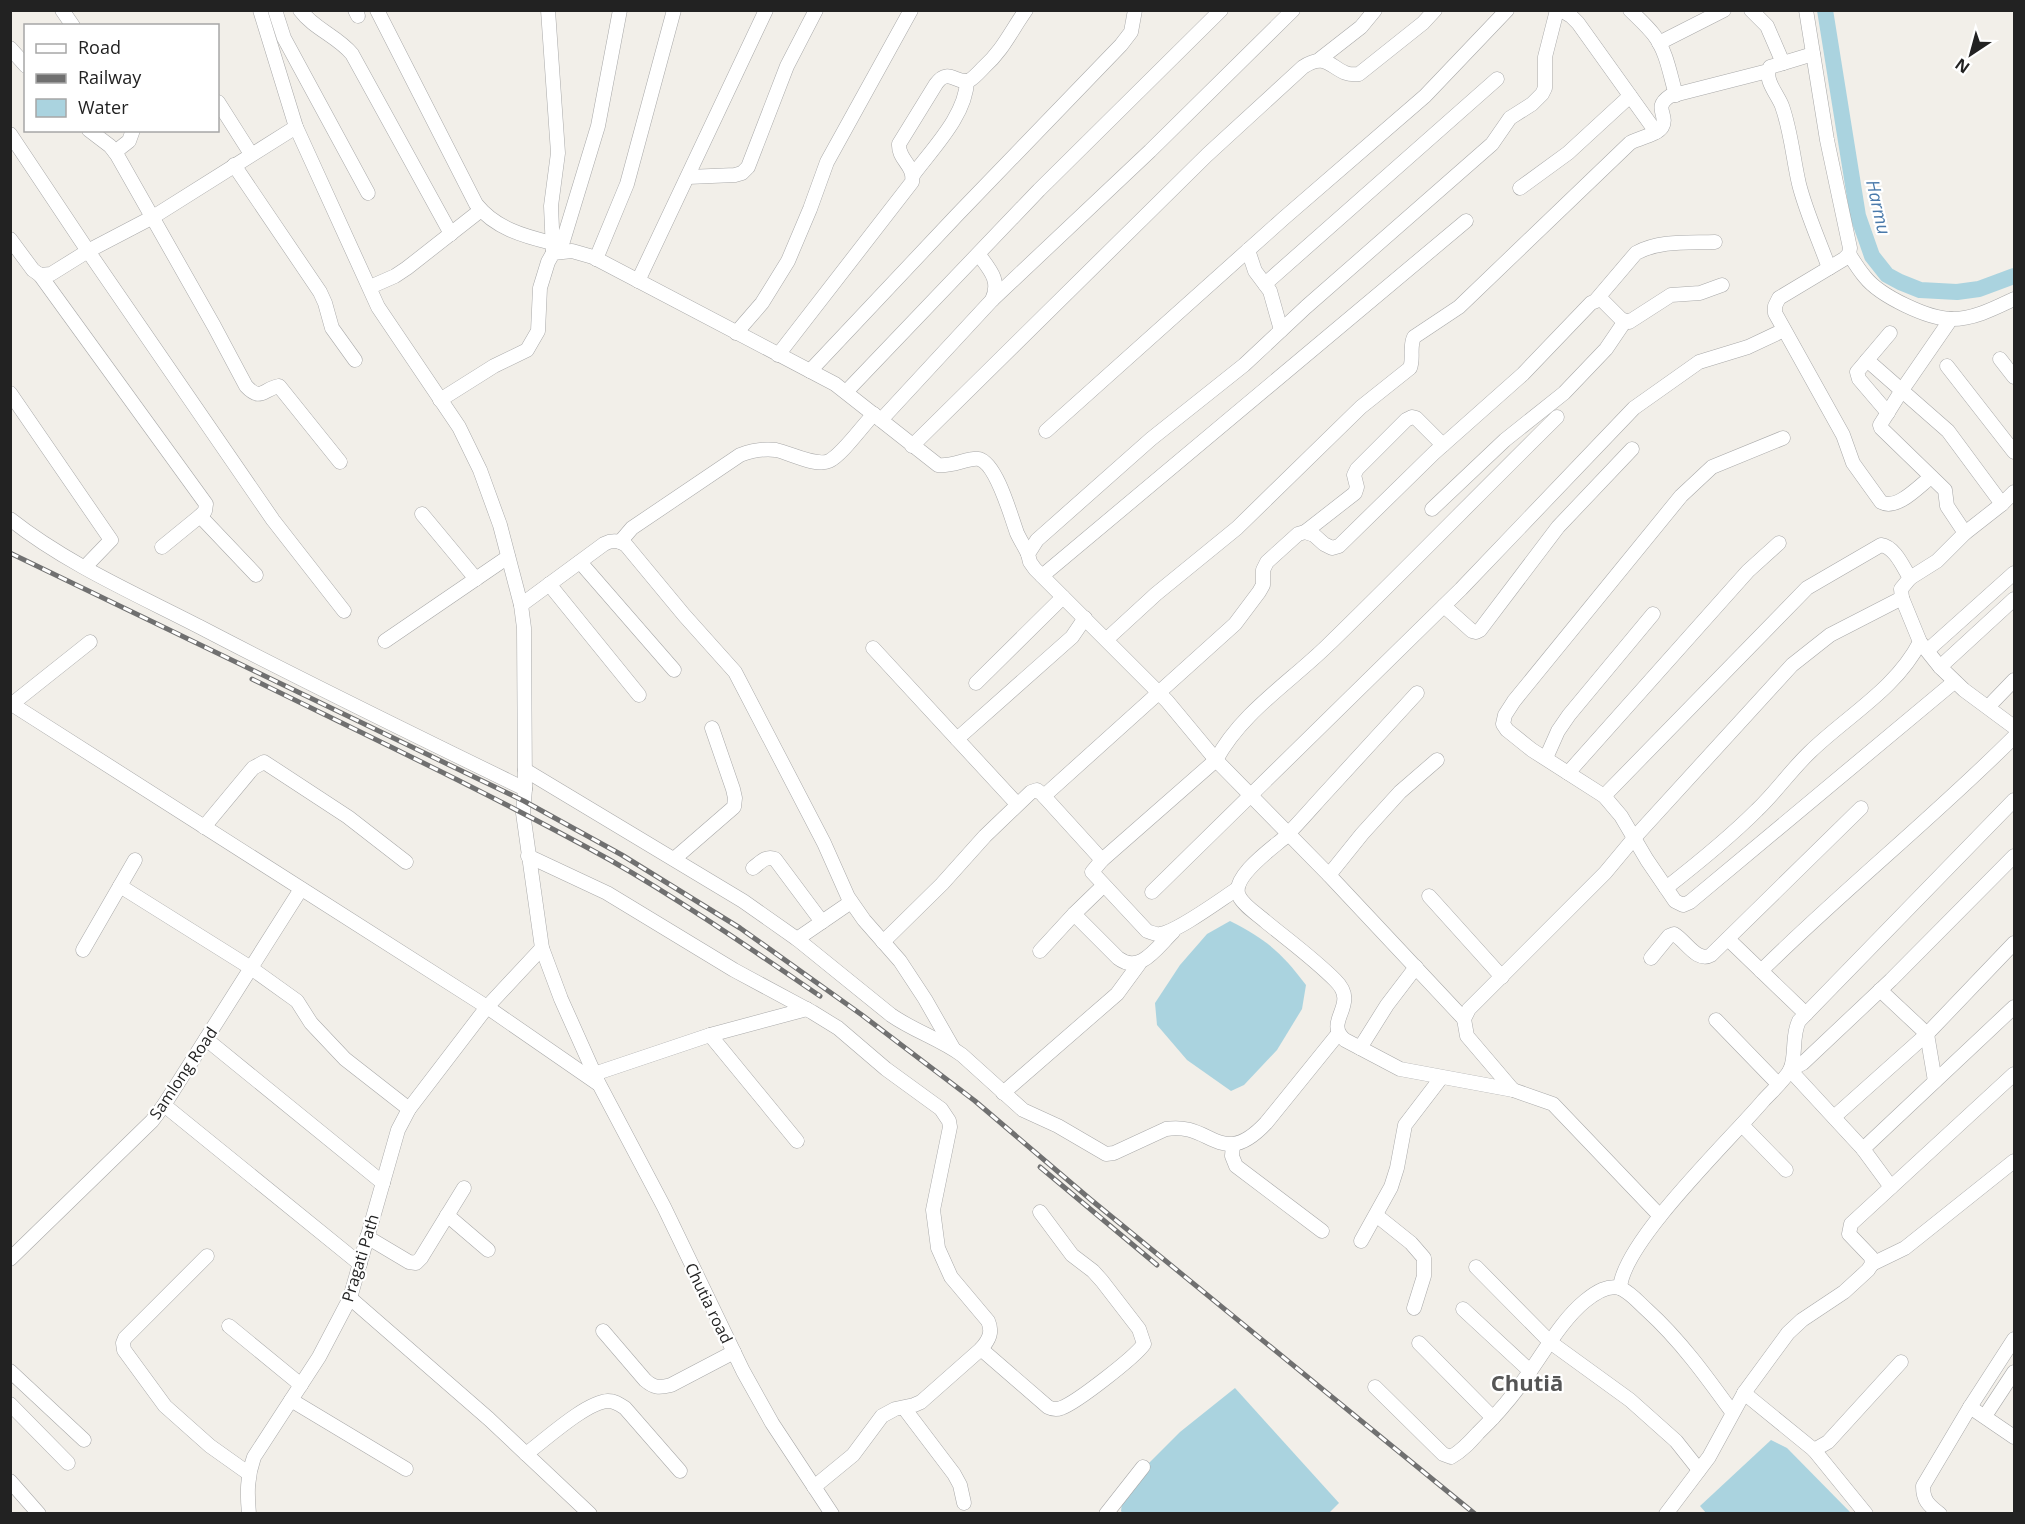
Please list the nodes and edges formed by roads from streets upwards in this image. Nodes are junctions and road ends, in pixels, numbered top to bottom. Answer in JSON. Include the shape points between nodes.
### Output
{"nodes":[{"id":1,"x":62,"y":10,"type":"edge"},
{"id":2,"x":260,"y":10,"type":"edge"},
{"id":3,"x":275,"y":10,"type":"edge"},
{"id":4,"x":300,"y":10,"type":"edge"},
{"id":5,"x":377,"y":10,"type":"edge"},
{"id":6,"x":549,"y":10,"type":"edge"},
{"id":7,"x":620,"y":10,"type":"edge"},
{"id":8,"x":674,"y":10,"type":"edge"},
{"id":9,"x":766,"y":10,"type":"edge"},
{"id":10,"x":816,"y":10,"type":"edge"},
{"id":11,"x":911,"y":10,"type":"edge"},
{"id":12,"x":1026,"y":10,"type":"edge"},
{"id":13,"x":1135,"y":10,"type":"edge"},
{"id":14,"x":1221,"y":10,"type":"edge"},
{"id":15,"x":1293,"y":10,"type":"edge"},
{"id":16,"x":1374,"y":10,"type":"edge"},
{"id":17,"x":1435,"y":10,"type":"edge"},
{"id":18,"x":1507,"y":10,"type":"edge"},
{"id":19,"x":1559,"y":10,"type":"edge"},
{"id":20,"x":1630,"y":10,"type":"edge"},
{"id":21,"x":1724,"y":10,"type":"edge"},
{"id":22,"x":1751,"y":10,"type":"edge"},
{"id":23,"x":1806,"y":10,"type":"edge"},
{"id":24,"x":72,"y":24,"type":"edge"},
{"id":25,"x":1659,"y":43,"type":"junction"},
{"id":26,"x":10,"y":48,"type":"edge"},
{"id":27,"x":1813,"y":54,"type":"junction"},
{"id":28,"x":1320,"y":59,"type":"junction"},
{"id":29,"x":1783,"y":63,"type":"junction"},
{"id":30,"x":24,"y":64,"type":"edge"},
{"id":31,"x":1768,"y":71,"type":"junction"},
{"id":32,"x":1497,"y":79,"type":"dead end"},
{"id":33,"x":967,"y":81,"type":"junction"},
{"id":34,"x":1676,"y":95,"type":"junction"},
{"id":35,"x":1630,"y":96,"type":"junction"},
{"id":36,"x":219,"y":104,"type":"edge"},
{"id":37,"x":296,"y":126,"type":"junction"},
{"id":38,"x":91,"y":132,"type":"edge"},
{"id":39,"x":132,"y":132,"type":"edge"},
{"id":40,"x":1656,"y":132,"type":"junction"},
{"id":41,"x":10,"y":134,"type":"edge"},
{"id":42,"x":115,"y":152,"type":"junction"},
{"id":43,"x":251,"y":154,"type":"junction"},
{"id":44,"x":234,"y":165,"type":"junction"},
{"id":45,"x":913,"y":175,"type":"junction"},
{"id":46,"x":688,"y":177,"type":"junction"},
{"id":47,"x":1520,"y":188,"type":"dead end"},
{"id":48,"x":368,"y":193,"type":"dead end"},
{"id":49,"x":481,"y":210,"type":"junction"},
{"id":50,"x":153,"y":216,"type":"junction"},
{"id":51,"x":1466,"y":222,"type":"dead end"},
{"id":52,"x":451,"y":234,"type":"junction"},
{"id":53,"x":10,"y":239,"type":"edge"},
{"id":54,"x":1715,"y":242,"type":"dead end"},
{"id":55,"x":555,"y":249,"type":"junction"},
{"id":56,"x":1248,"y":250,"type":"junction"},
{"id":57,"x":88,"y":251,"type":"junction"},
{"id":58,"x":1849,"y":254,"type":"junction"},
{"id":59,"x":979,"y":255,"type":"junction"},
{"id":60,"x":596,"y":259,"type":"junction"},
{"id":61,"x":1829,"y":268,"type":"junction"},
{"id":62,"x":40,"y":275,"type":"junction"},
{"id":63,"x":638,"y":281,"type":"junction"},
{"id":64,"x":1265,"y":284,"type":"junction"},
{"id":65,"x":1722,"y":285,"type":"dead end"},
{"id":66,"x":370,"y":287,"type":"junction"},
{"id":67,"x":992,"y":300,"type":"junction"},
{"id":68,"x":1596,"y":300,"type":"junction"},
{"id":69,"x":2012,"y":304,"type":"edge"},
{"id":70,"x":1951,"y":319,"type":"junction"},
{"id":71,"x":1625,"y":321,"type":"junction"},
{"id":72,"x":1281,"y":330,"type":"junction"},
{"id":73,"x":1784,"y":330,"type":"junction"},
{"id":74,"x":736,"y":333,"type":"junction"},
{"id":75,"x":1890,"y":333,"type":"dead end"},
{"id":76,"x":778,"y":355,"type":"junction"},
{"id":77,"x":2000,"y":359,"type":"dead end"},
{"id":78,"x":355,"y":360,"type":"dead end"},
{"id":79,"x":1867,"y":360,"type":"junction"},
{"id":80,"x":1947,"y":366,"type":"dead end"},
{"id":81,"x":810,"y":371,"type":"junction"},
{"id":82,"x":2014,"y":377,"type":"edge"},
{"id":83,"x":1902,"y":390,"type":"junction"},
{"id":84,"x":846,"y":392,"type":"junction"},
{"id":85,"x":10,"y":393,"type":"edge"},
{"id":86,"x":440,"y":400,"type":"junction"},
{"id":87,"x":1888,"y":413,"type":"junction"},
{"id":88,"x":877,"y":417,"type":"junction"},
{"id":89,"x":1557,"y":417,"type":"dead end"},
{"id":90,"x":1046,"y":431,"type":"dead end"},
{"id":91,"x":1783,"y":438,"type":"dead end"},
{"id":92,"x":1443,"y":445,"type":"junction"},
{"id":93,"x":912,"y":446,"type":"junction"},
{"id":94,"x":1632,"y":449,"type":"dead end"},
{"id":95,"x":2014,"y":452,"type":"edge"},
{"id":96,"x":340,"y":462,"type":"dead end"},
{"id":97,"x":1931,"y":477,"type":"junction"},
{"id":98,"x":2014,"y":492,"type":"edge"},
{"id":99,"x":2002,"y":504,"type":"junction"},
{"id":100,"x":1432,"y":509,"type":"dead end"},
{"id":101,"x":422,"y":514,"type":"dead end"},
{"id":102,"x":200,"y":516,"type":"junction"},
{"id":103,"x":10,"y":519,"type":"edge"},
{"id":104,"x":1305,"y":532,"type":"junction"},
{"id":105,"x":1965,"y":533,"type":"junction"},
{"id":106,"x":621,"y":542,"type":"junction"},
{"id":107,"x":1779,"y":543,"type":"dead end"},
{"id":108,"x":162,"y":547,"type":"dead end"},
{"id":109,"x":1029,"y":554,"type":"junction"},
{"id":110,"x":508,"y":556,"type":"junction"},
{"id":111,"x":580,"y":562,"type":"junction"},
{"id":112,"x":85,"y":567,"type":"junction"},
{"id":113,"x":2014,"y":573,"type":"edge"},
{"id":114,"x":256,"y":575,"type":"dead end"},
{"id":115,"x":1042,"y":576,"type":"junction"},
{"id":116,"x":1910,"y":578,"type":"junction"},
{"id":117,"x":476,"y":579,"type":"junction"},
{"id":118,"x":549,"y":584,"type":"junction"},
{"id":119,"x":1063,"y":597,"type":"junction"},
{"id":120,"x":1902,"y":598,"type":"junction"},
{"id":121,"x":2014,"y":599,"type":"edge"},
{"id":122,"x":520,"y":605,"type":"junction"},
{"id":123,"x":1444,"y":606,"type":"junction"},
{"id":124,"x":344,"y":611,"type":"dead end"},
{"id":125,"x":1653,"y":614,"type":"dead end"},
{"id":126,"x":1085,"y":618,"type":"junction"},
{"id":127,"x":1107,"y":639,"type":"junction"},
{"id":128,"x":385,"y":641,"type":"dead end"},
{"id":129,"x":90,"y":642,"type":"dead end"},
{"id":130,"x":1924,"y":646,"type":"junction"},
{"id":131,"x":873,"y":648,"type":"dead end"},
{"id":132,"x":1940,"y":667,"type":"junction"},
{"id":133,"x":674,"y":670,"type":"dead end"},
{"id":134,"x":2014,"y":680,"type":"edge"},
{"id":135,"x":1954,"y":681,"type":"junction"},
{"id":136,"x":976,"y":683,"type":"dead end"},
{"id":137,"x":1158,"y":692,"type":"junction"},
{"id":138,"x":1417,"y":693,"type":"dead end"},
{"id":139,"x":639,"y":696,"type":"dead end"},
{"id":140,"x":11,"y":703,"type":"edge"},
{"id":141,"x":1988,"y":706,"type":"junction"},
{"id":142,"x":2014,"y":727,"type":"edge"},
{"id":143,"x":712,"y":728,"type":"dead end"},
{"id":144,"x":957,"y":739,"type":"junction"},
{"id":145,"x":1546,"y":758,"type":"junction"},
{"id":146,"x":1216,"y":760,"type":"junction"},
{"id":147,"x":1437,"y":760,"type":"dead end"},
{"id":148,"x":525,"y":770,"type":"junction"},
{"id":149,"x":1568,"y":773,"type":"junction"},
{"id":150,"x":525,"y":789,"type":"junction"},
{"id":151,"x":1250,"y":795,"type":"junction"},
{"id":152,"x":1044,"y":796,"type":"junction"},
{"id":153,"x":1605,"y":796,"type":"junction"},
{"id":154,"x":2014,"y":800,"type":"edge"},
{"id":155,"x":1017,"y":804,"type":"junction"},
{"id":156,"x":1861,"y":808,"type":"dead end"},
{"id":157,"x":204,"y":826,"type":"junction"},
{"id":158,"x":1288,"y":834,"type":"junction"},
{"id":159,"x":1635,"y":837,"type":"junction"},
{"id":160,"x":528,"y":856,"type":"junction"},
{"id":161,"x":2014,"y":856,"type":"edge"},
{"id":162,"x":674,"y":859,"type":"junction"},
{"id":163,"x":135,"y":860,"type":"dead end"},
{"id":164,"x":1102,"y":860,"type":"junction"},
{"id":165,"x":406,"y":862,"type":"dead end"},
{"id":166,"x":753,"y":868,"type":"dead end"},
{"id":167,"x":1329,"y":874,"type":"junction"},
{"id":168,"x":120,"y":886,"type":"junction"},
{"id":169,"x":1103,"y":886,"type":"junction"},
{"id":170,"x":1666,"y":888,"type":"junction"},
{"id":171,"x":301,"y":889,"type":"junction"},
{"id":172,"x":1237,"y":889,"type":"junction"},
{"id":173,"x":1152,"y":892,"type":"dead end"},
{"id":174,"x":1428,"y":896,"type":"dead end"},
{"id":175,"x":851,"y":902,"type":"junction"},
{"id":176,"x":1074,"y":914,"type":"junction"},
{"id":177,"x":822,"y":922,"type":"junction"},
{"id":178,"x":1178,"y":927,"type":"junction"},
{"id":179,"x":797,"y":939,"type":"junction"},
{"id":180,"x":1728,"y":939,"type":"junction"},
{"id":181,"x":884,"y":942,"type":"junction"},
{"id":182,"x":2014,"y":943,"type":"edge"},
{"id":183,"x":542,"y":948,"type":"junction"},
{"id":184,"x":83,"y":950,"type":"dead end"},
{"id":185,"x":1040,"y":951,"type":"dead end"},
{"id":186,"x":1651,"y":958,"type":"dead end"},
{"id":187,"x":1139,"y":964,"type":"junction"},
{"id":188,"x":1416,"y":967,"type":"junction"},
{"id":189,"x":251,"y":968,"type":"junction"},
{"id":190,"x":1761,"y":971,"type":"junction"},
{"id":191,"x":1502,"y":977,"type":"junction"},
{"id":192,"x":1880,"y":990,"type":"junction"},
{"id":193,"x":487,"y":1007,"type":"junction"},
{"id":194,"x":2014,"y":1007,"type":"edge"},
{"id":195,"x":807,"y":1009,"type":"junction"},
{"id":196,"x":1806,"y":1014,"type":"junction"},
{"id":197,"x":1464,"y":1019,"type":"junction"},
{"id":198,"x":1716,"y":1020,"type":"dead end"},
{"id":199,"x":1338,"y":1034,"type":"junction"},
{"id":200,"x":1927,"y":1034,"type":"junction"},
{"id":201,"x":710,"y":1035,"type":"junction"},
{"id":202,"x":206,"y":1039,"type":"junction"},
{"id":203,"x":953,"y":1048,"type":"junction"},
{"id":204,"x":1360,"y":1048,"type":"junction"},
{"id":205,"x":1790,"y":1070,"type":"junction"},
{"id":206,"x":2014,"y":1076,"type":"edge"},
{"id":207,"x":1441,"y":1078,"type":"junction"},
{"id":208,"x":597,"y":1079,"type":"junction"},
{"id":209,"x":1935,"y":1082,"type":"junction"},
{"id":210,"x":1778,"y":1084,"type":"junction"},
{"id":211,"x":1513,"y":1090,"type":"junction"},
{"id":212,"x":1003,"y":1093,"type":"junction"},
{"id":213,"x":164,"y":1105,"type":"junction"},
{"id":214,"x":409,"y":1109,"type":"junction"},
{"id":215,"x":1834,"y":1117,"type":"junction"},
{"id":216,"x":1742,"y":1125,"type":"junction"},
{"id":217,"x":796,"y":1141,"type":"dead end"},
{"id":218,"x":1233,"y":1145,"type":"junction"},
{"id":219,"x":1863,"y":1149,"type":"junction"},
{"id":220,"x":2014,"y":1161,"type":"edge"},
{"id":221,"x":1786,"y":1170,"type":"dead end"},
{"id":222,"x":382,"y":1183,"type":"junction"},
{"id":223,"x":1891,"y":1187,"type":"junction"},
{"id":224,"x":464,"y":1188,"type":"dead end"},
{"id":225,"x":1040,"y":1212,"type":"dead end"},
{"id":226,"x":447,"y":1215,"type":"junction"},
{"id":227,"x":1376,"y":1215,"type":"junction"},
{"id":228,"x":1660,"y":1216,"type":"junction"},
{"id":229,"x":1322,"y":1231,"type":"dead end"},
{"id":230,"x":367,"y":1237,"type":"junction"},
{"id":231,"x":1361,"y":1241,"type":"dead end"},
{"id":232,"x":488,"y":1250,"type":"dead end"},
{"id":233,"x":207,"y":1256,"type":"dead end"},
{"id":234,"x":10,"y":1259,"type":"edge"},
{"id":235,"x":360,"y":1264,"type":"junction"},
{"id":236,"x":1872,"y":1264,"type":"junction"},
{"id":237,"x":1476,"y":1267,"type":"dead end"},
{"id":238,"x":1620,"y":1288,"type":"junction"},
{"id":239,"x":350,"y":1298,"type":"junction"},
{"id":240,"x":1414,"y":1308,"type":"dead end"},
{"id":241,"x":1463,"y":1309,"type":"dead end"},
{"id":242,"x":229,"y":1326,"type":"dead end"},
{"id":243,"x":603,"y":1331,"type":"dead end"},
{"id":244,"x":2014,"y":1339,"type":"edge"},
{"id":245,"x":1550,"y":1342,"type":"junction"},
{"id":246,"x":1419,"y":1343,"type":"dead end"},
{"id":247,"x":981,"y":1349,"type":"junction"},
{"id":248,"x":734,"y":1352,"type":"junction"},
{"id":249,"x":1901,"y":1362,"type":"dead end"},
{"id":250,"x":10,"y":1371,"type":"edge"},
{"id":251,"x":1530,"y":1371,"type":"junction"},
{"id":252,"x":2014,"y":1372,"type":"edge"},
{"id":253,"x":301,"y":1385,"type":"junction"},
{"id":254,"x":1375,"y":1387,"type":"dead end"},
{"id":255,"x":1744,"y":1393,"type":"junction"},
{"id":256,"x":291,"y":1400,"type":"junction"},
{"id":257,"x":10,"y":1404,"type":"edge"},
{"id":258,"x":1970,"y":1407,"type":"junction"},
{"id":259,"x":904,"y":1408,"type":"junction"},
{"id":260,"x":1732,"y":1412,"type":"junction"},
{"id":261,"x":1985,"y":1416,"type":"junction"},
{"id":262,"x":1493,"y":1418,"type":"junction"},
{"id":263,"x":2014,"y":1437,"type":"edge"},
{"id":264,"x":84,"y":1440,"type":"dead end"},
{"id":265,"x":1814,"y":1450,"type":"junction"},
{"id":266,"x":526,"y":1454,"type":"junction"},
{"id":267,"x":68,"y":1462,"type":"dead end"},
{"id":268,"x":1143,"y":1467,"type":"dead end"},
{"id":269,"x":406,"y":1469,"type":"dead end"},
{"id":270,"x":1699,"y":1470,"type":"junction"},
{"id":271,"x":680,"y":1471,"type":"dead end"},
{"id":272,"x":248,"y":1473,"type":"junction"},
{"id":273,"x":10,"y":1481,"type":"edge"},
{"id":274,"x":814,"y":1486,"type":"junction"},
{"id":275,"x":964,"y":1503,"type":"dead end"},
{"id":276,"x":39,"y":1514,"type":"edge"},
{"id":277,"x":249,"y":1514,"type":"edge"},
{"id":278,"x":590,"y":1514,"type":"edge"},
{"id":279,"x":832,"y":1514,"type":"edge"},
{"id":280,"x":1106,"y":1514,"type":"edge"},
{"id":281,"x":1666,"y":1514,"type":"edge"},
{"id":282,"x":1866,"y":1514,"type":"edge"},
{"id":283,"x":1940,"y":1514,"type":"edge"}],
"edges":[{"from":1,"to":24,"type":"street"},
{"from":2,"to":37,"type":"street","name":"Chutia road"},
{"from":3,"to":48,"type":"street","via":[[284,38]]},
{"from":4,"to":52,"type":"street","via":[[352,54]]},
{"from":5,"to":49,"type":"street"},
{"from":6,"to":55,"type":"street","via":[[558,153],[551,206]]},
{"from":7,"to":55,"type":"street","via":[[598,126]]},
{"from":8,"to":60,"type":"street","via":[[627,184]]},
{"from":9,"to":46,"type":"street"},
{"from":10,"to":46,"type":"street","via":[[787,66],[748,167],[735,175]]},
{"from":11,"to":74,"type":"street","via":[[827,162],[788,261],[762,303]]},
{"from":12,"to":33,"type":"street","via":[[997,55]]},
{"from":13,"to":81,"type":"street","via":[[1131,32],[1121,45]]},
{"from":14,"to":59,"type":"street"},
{"from":15,"to":67,"type":"street"},
{"from":16,"to":28,"type":"street","via":[[1361,27]]},
{"from":17,"to":28,"type":"street","via":[[1359,74],[1350,75]]},
{"from":18,"to":56,"type":"street","via":[[1425,96]]},
{"from":19,"to":35,"type":"street","via":[[1578,23]]},
{"from":19,"to":72,"type":"street","via":[[1545,57],[1542,94],[1510,118],[1492,144]]},
{"from":20,"to":25,"type":"street"},
{"from":21,"to":25,"type":"street"},
{"from":22,"to":29,"type":"street","via":[[1767,26]]},
{"from":23,"to":27,"type":"street"},
{"from":25,"to":34,"type":"street"},
{"from":26,"to":30,"type":"street"},
{"from":27,"to":29,"type":"street"},
{"from":27,"to":58,"type":"street"},
{"from":28,"to":93,"type":"street","via":[[1302,67],[1207,155]]},
{"from":29,"to":31,"type":"street"},
{"from":31,"to":34,"type":"street"},
{"from":31,"to":61,"type":"street","via":[[1790,131],[1799,185]]},
{"from":32,"to":64,"type":"street"},
{"from":33,"to":45,"type":"street","via":[[960,111]]},
{"from":33,"to":45,"type":"street","via":[[940,79],[899,144],[898,151]]},
{"from":34,"to":40,"type":"street","via":[[1664,100],[1660,107],[1662,127]]},
{"from":35,"to":40,"type":"street"},
{"from":35,"to":47,"type":"street","via":[[1568,153]]},
{"from":36,"to":43,"type":"street"},
{"from":37,"to":43,"type":"street"},
{"from":37,"to":66,"type":"street","name":"Chutia road"},
{"from":38,"to":42,"type":"street"},
{"from":39,"to":42,"type":"street","via":[[129,141]]},
{"from":40,"to":127,"type":"street","via":[[1630,142],[1459,307],[1414,338],[1410,368],[1361,407],[1237,528]]},
{"from":41,"to":57,"type":"street"},
{"from":42,"to":50,"type":"street"},
{"from":43,"to":44,"type":"street"},
{"from":44,"to":50,"type":"street"},
{"from":44,"to":78,"type":"street","via":[[320,292],[332,328]]},
{"from":45,"to":76,"type":"street","via":[[912,182]]},
{"from":46,"to":63,"type":"street"},
{"from":49,"to":52,"type":"street"},
{"from":49,"to":55,"type":"street","via":[[516,233]]},
{"from":50,"to":57,"type":"street"},
{"from":50,"to":96,"type":"street","via":[[246,386],[257,394],[279,386]]},
{"from":51,"to":115,"type":"street"},
{"from":52,"to":66,"type":"street","via":[[395,276]]},
{"from":53,"to":62,"type":"street"},
{"from":54,"to":68,"type":"street","via":[[1662,244],[1644,249],[1636,253]]},
{"from":55,"to":60,"type":"street"},
{"from":55,"to":86,"type":"street","via":[[540,288],[538,331],[527,350]]},
{"from":56,"to":64,"type":"street","via":[[1255,271]]},
{"from":56,"to":90,"type":"street"},
{"from":57,"to":62,"type":"street","via":[[51,274]]},
{"from":57,"to":124,"type":"street","via":[[273,520]]},
{"from":58,"to":61,"type":"street"},
{"from":58,"to":70,"type":"street","via":[[1866,279],[1896,301]]},
{"from":59,"to":67,"type":"street","via":[[996,281]]},
{"from":59,"to":84,"type":"street"},
{"from":60,"to":63,"type":"street"},
{"from":61,"to":73,"type":"street","via":[[1779,298],[1775,313]]},
{"from":62,"to":102,"type":"street","via":[[206,504]]},
{"from":63,"to":74,"type":"street"},
{"from":64,"to":72,"type":"street"},
{"from":65,"to":71,"type":"street","via":[[1700,293],[1671,295]]},
{"from":66,"to":86,"type":"street","name":"Chutia road","via":[[378,306]]},
{"from":67,"to":88,"type":"street"},
{"from":68,"to":71,"type":"street","via":[[1606,302]]},
{"from":68,"to":92,"type":"street","via":[[1523,374]]},
{"from":69,"to":70,"type":"street"},
{"from":70,"to":83,"type":"street"},
{"from":71,"to":100,"type":"street","via":[[1606,350],[1564,393],[1505,440]]},
{"from":72,"to":109,"type":"street","via":[[1096,486],[1037,540]]},
{"from":73,"to":97,"type":"street","via":[[1843,435],[1853,463],[1881,502],[1886,505],[1901,500]]},
{"from":73,"to":123,"type":"street","via":[[1748,347],[1699,362],[1634,408]]},
{"from":74,"to":76,"type":"street"},
{"from":75,"to":79,"type":"street"},
{"from":76,"to":81,"type":"street"},
{"from":77,"to":82,"type":"street"},
{"from":79,"to":83,"type":"street"},
{"from":79,"to":87,"type":"street","via":[[1857,375]]},
{"from":80,"to":95,"type":"street"},
{"from":81,"to":84,"type":"street"},
{"from":83,"to":87,"type":"street"},
{"from":83,"to":99,"type":"street","via":[[1947,431]]},
{"from":84,"to":88,"type":"street"},
{"from":85,"to":112,"type":"street","via":[[111,540]]},
{"from":86,"to":110,"type":"street","name":"Chutia road","via":[[459,427],[480,470]]},
{"from":87,"to":97,"type":"street","via":[[1882,431]]},
{"from":88,"to":93,"type":"street"},
{"from":88,"to":106,"type":"street","via":[[826,462],[769,449],[740,455],[632,528]]},
{"from":89,"to":146,"type":"street","via":[[1304,669],[1240,725]]},
{"from":91,"to":145,"type":"street","via":[[1712,467],[1681,496],[1514,701],[1505,715],[1506,730]]},
{"from":92,"to":104,"type":"street","via":[[1339,546],[1332,548]]},
{"from":92,"to":104,"type":"street","via":[[1416,418],[1406,420],[1357,469],[1355,493]]},
{"from":93,"to":109,"type":"street","via":[[938,465],[970,459],[984,462],[1002,489]]},
{"from":94,"to":123,"type":"street","via":[[1558,527],[1480,630],[1472,631]]},
{"from":97,"to":105,"type":"street","via":[[1945,490],[1947,506]]},
{"from":98,"to":99,"type":"street"},
{"from":99,"to":105,"type":"street"},
{"from":101,"to":117,"type":"street"},
{"from":102,"to":108,"type":"street"},
{"from":102,"to":114,"type":"street"},
{"from":103,"to":112,"type":"street"},
{"from":104,"to":137,"type":"street","via":[[1267,562],[1263,585],[1235,624]]},
{"from":105,"to":116,"type":"street","via":[[1937,561]]},
{"from":106,"to":111,"type":"street","via":[[604,544]]},
{"from":106,"to":175,"type":"street","via":[[735,672]]},
{"from":107,"to":149,"type":"street","via":[[1748,571]]},
{"from":109,"to":115,"type":"street","via":[[1030,562]]},
{"from":110,"to":117,"type":"street"},
{"from":110,"to":122,"type":"street","name":"Chutia road"},
{"from":111,"to":118,"type":"street"},
{"from":111,"to":133,"type":"street"},
{"from":112,"to":150,"type":"street","via":[[348,704]]},
{"from":113,"to":130,"type":"street"},
{"from":115,"to":119,"type":"street"},
{"from":116,"to":120,"type":"street","via":[[1901,589]]},
{"from":116,"to":153,"type":"street","via":[[1893,552],[1881,545],[1807,588]]},
{"from":117,"to":128,"type":"street"},
{"from":118,"to":122,"type":"street"},
{"from":118,"to":139,"type":"street"},
{"from":119,"to":126,"type":"street"},
{"from":119,"to":136,"type":"street"},
{"from":120,"to":130,"type":"street"},
{"from":120,"to":159,"type":"street","via":[[1830,635],[1792,665]]},
{"from":121,"to":132,"type":"street"},
{"from":122,"to":148,"type":"street","name":"Chutia road","via":[[524,628]]},
{"from":123,"to":151,"type":"street"},
{"from":125,"to":145,"type":"street","via":[[1569,715]]},
{"from":126,"to":127,"type":"street"},
{"from":126,"to":144,"type":"street","via":[[1072,637]]},
{"from":127,"to":137,"type":"street"},
{"from":129,"to":140,"type":"street"},
{"from":130,"to":132,"type":"street"},
{"from":130,"to":170,"type":"street","via":[[1893,681],[1809,752],[1759,809]]},
{"from":131,"to":144,"type":"street"},
{"from":132,"to":135,"type":"street"},
{"from":134,"to":141,"type":"street"},
{"from":135,"to":141,"type":"street"},
{"from":135,"to":170,"type":"street","via":[[1690,902],[1683,905],[1675,901]]},
{"from":137,"to":146,"type":"street"},
{"from":137,"to":152,"type":"street"},
{"from":138,"to":158,"type":"street"},
{"from":140,"to":157,"type":"street"},
{"from":141,"to":142,"type":"street"},
{"from":142,"to":190,"type":"street","via":[[1983,768]]},
{"from":143,"to":162,"type":"street","via":[[733,789],[734,807]]},
{"from":144,"to":155,"type":"street"},
{"from":145,"to":149,"type":"street"},
{"from":146,"to":151,"type":"street"},
{"from":146,"to":164,"type":"street"},
{"from":147,"to":167,"type":"street","via":[[1400,792]]},
{"from":148,"to":150,"type":"street","name":"Chutia road"},
{"from":148,"to":162,"type":"street"},
{"from":149,"to":153,"type":"street"},
{"from":150,"to":160,"type":"street","name":"Chutia road","via":[[523,813]]},
{"from":151,"to":158,"type":"street"},
{"from":151,"to":173,"type":"street"},
{"from":152,"to":155,"type":"street","via":[[1037,790]]},
{"from":152,"to":164,"type":"street"},
{"from":153,"to":159,"type":"street"},
{"from":154,"to":196,"type":"street"},
{"from":155,"to":181,"type":"street"},
{"from":156,"to":180,"type":"street"},
{"from":157,"to":165,"type":"street","via":[[253,768],[264,762],[348,817]]},
{"from":157,"to":171,"type":"street"},
{"from":158,"to":167,"type":"street"},
{"from":158,"to":172,"type":"street","via":[[1241,877]]},
{"from":159,"to":170,"type":"street"},
{"from":159,"to":191,"type":"street","via":[[1605,873]]},
{"from":160,"to":183,"type":"street","name":"Chutia road"},
{"from":160,"to":195,"type":"street","via":[[607,892],[734,970]]},
{"from":161,"to":192,"type":"street"},
{"from":162,"to":179,"type":"street"},
{"from":163,"to":168,"type":"street"},
{"from":164,"to":169,"type":"street","via":[[1092,872]]},
{"from":166,"to":177,"type":"street","via":[[766,858],[775,859]]},
{"from":167,"to":188,"type":"street"},
{"from":168,"to":184,"type":"street"},
{"from":168,"to":189,"type":"street"},
{"from":169,"to":176,"type":"street"},
{"from":169,"to":178,"type":"street","via":[[1147,930],[1161,934]]},
{"from":171,"to":189,"type":"street","name":"Samlong Road"},
{"from":171,"to":193,"type":"street"},
{"from":172,"to":178,"type":"street"},
{"from":172,"to":199,"type":"street","via":[[1245,903],[1343,989]]},
{"from":174,"to":191,"type":"street"},
{"from":175,"to":177,"type":"street"},
{"from":175,"to":181,"type":"street"},
{"from":176,"to":185,"type":"street"},
{"from":176,"to":187,"type":"street","via":[[1125,964]]},
{"from":177,"to":179,"type":"street"},
{"from":178,"to":187,"type":"street"},
{"from":179,"to":203,"type":"street","via":[[891,1015]]},
{"from":180,"to":186,"type":"street","via":[[1706,958],[1674,934]]},
{"from":180,"to":190,"type":"street"},
{"from":181,"to":203,"type":"street","via":[[925,999]]},
{"from":182,"to":200,"type":"street"},
{"from":183,"to":193,"type":"street","name":"Pragati Path"},
{"from":183,"to":208,"type":"street","name":"Chutia road"},
{"from":187,"to":212,"type":"street","via":[[1117,994]]},
{"from":188,"to":197,"type":"street"},
{"from":188,"to":204,"type":"street"},
{"from":189,"to":202,"type":"street","name":"Samlong Road"},
{"from":189,"to":214,"type":"street","via":[[297,1001],[310,1023],[345,1059]]},
{"from":190,"to":196,"type":"street"},
{"from":191,"to":197,"type":"street","via":[[1469,1009]]},
{"from":192,"to":200,"type":"street"},
{"from":192,"to":205,"type":"street","via":[[1803,1063]]},
{"from":193,"to":208,"type":"street"},
{"from":193,"to":214,"type":"street","name":"Pragati Path"},
{"from":194,"to":209,"type":"street"},
{"from":195,"to":201,"type":"street"},
{"from":195,"to":247,"type":"street","via":[[838,1028],[941,1109],[949,1121],[933,1210],[935,1229],[945,1268],[990,1327],[989,1340]]},
{"from":196,"to":205,"type":"street","via":[[1794,1031]]},
{"from":197,"to":211,"type":"street","via":[[1467,1036]]},
{"from":198,"to":210,"type":"street"},
{"from":199,"to":204,"type":"street"},
{"from":199,"to":218,"type":"street","via":[[1257,1132]]},
{"from":200,"to":209,"type":"street"},
{"from":200,"to":215,"type":"street"},
{"from":201,"to":208,"type":"street"},
{"from":201,"to":217,"type":"street"},
{"from":202,"to":213,"type":"street","name":"Samlong Road"},
{"from":202,"to":222,"type":"street"},
{"from":203,"to":212,"type":"street"},
{"from":204,"to":207,"type":"street","via":[[1400,1069]]},
{"from":205,"to":210,"type":"street"},
{"from":205,"to":215,"type":"street"},
{"from":206,"to":223,"type":"street"},
{"from":207,"to":211,"type":"street"},
{"from":207,"to":227,"type":"street","via":[[1405,1125],[1397,1168]]},
{"from":208,"to":248,"type":"street","name":"Chutia road"},
{"from":209,"to":219,"type":"street"},
{"from":210,"to":216,"type":"street"},
{"from":211,"to":228,"type":"street","via":[[1553,1104]]},
{"from":212,"to":218,"type":"street","via":[[1023,1110],[1106,1154],[1176,1127],[1223,1145]]},
{"from":213,"to":234,"type":"street","name":"Samlong Road"},
{"from":213,"to":235,"type":"street"},
{"from":214,"to":222,"type":"street","name":"Pragati Path","via":[[398,1130]]},
{"from":215,"to":219,"type":"street"},
{"from":216,"to":221,"type":"street"},
{"from":216,"to":228,"type":"street"},
{"from":218,"to":229,"type":"street","via":[[1236,1166]]},
{"from":219,"to":223,"type":"street"},
{"from":220,"to":236,"type":"street","via":[[1905,1248]]},
{"from":222,"to":230,"type":"street","name":"Pragati Path"},
{"from":223,"to":236,"type":"street","via":[[1849,1229],[1849,1234],[1871,1257]]},
{"from":224,"to":226,"type":"street"},
{"from":225,"to":247,"type":"street","via":[[1072,1255],[1102,1281],[1139,1329],[1144,1344],[1098,1383],[1054,1410]]},
{"from":226,"to":230,"type":"street","via":[[416,1263]]},
{"from":226,"to":232,"type":"street"},
{"from":227,"to":231,"type":"street"},
{"from":227,"to":240,"type":"street","via":[[1424,1258],[1424,1276]]},
{"from":228,"to":238,"type":"street","via":[[1629,1261]]},
{"from":230,"to":235,"type":"street","name":"Pragati Path"},
{"from":233,"to":272,"type":"street","via":[[125,1338],[124,1350],[165,1406]]},
{"from":235,"to":239,"type":"street","name":"Pragati Path"},
{"from":236,"to":255,"type":"street","via":[[1844,1293],[1795,1326]]},
{"from":237,"to":245,"type":"street"},
{"from":238,"to":245,"type":"street","via":[[1609,1287],[1583,1302]]},
{"from":238,"to":260,"type":"street","via":[[1661,1322]]},
{"from":239,"to":253,"type":"street","name":"Pragati Path"},
{"from":239,"to":266,"type":"street"},
{"from":241,"to":251,"type":"street"},
{"from":242,"to":253,"type":"street"},
{"from":243,"to":248,"type":"street","via":[[645,1380],[660,1388]]},
{"from":244,"to":258,"type":"street"},
{"from":245,"to":251,"type":"street"},
{"from":245,"to":270,"type":"street","via":[[1630,1400],[1676,1441]]},
{"from":246,"to":262,"type":"street"},
{"from":247,"to":259,"type":"street","via":[[921,1402]]},
{"from":248,"to":274,"type":"street","name":"Chutia road","via":[[772,1424]]},
{"from":249,"to":265,"type":"street","via":[[1828,1442]]},
{"from":250,"to":264,"type":"street"},
{"from":251,"to":262,"type":"street"},
{"from":252,"to":261,"type":"street"},
{"from":253,"to":256,"type":"street","name":"Pragati Path"},
{"from":254,"to":262,"type":"street","via":[[1443,1454],[1451,1457]]},
{"from":255,"to":260,"type":"street"},
{"from":255,"to":265,"type":"street"},
{"from":256,"to":269,"type":"street"},
{"from":256,"to":272,"type":"street","name":"Pragati Path"},
{"from":257,"to":267,"type":"street"},
{"from":258,"to":261,"type":"street"},
{"from":258,"to":283,"type":"street","via":[[1923,1486],[1923,1496]]},
{"from":259,"to":274,"type":"street","via":[[882,1416],[853,1455]]},
{"from":259,"to":275,"type":"street","via":[[954,1474]]},
{"from":260,"to":270,"type":"street"},
{"from":261,"to":263,"type":"street"},
{"from":265,"to":282,"type":"street"},
{"from":266,"to":271,"type":"street","via":[[588,1407],[610,1401],[625,1408]]},
{"from":266,"to":278,"type":"street"},
{"from":268,"to":280,"type":"street"},
{"from":270,"to":281,"type":"street"},
{"from":272,"to":277,"type":"street","name":"Pragati Path"},
{"from":273,"to":276,"type":"street"},
{"from":274,"to":279,"type":"street","name":"Chutia road"}]}
